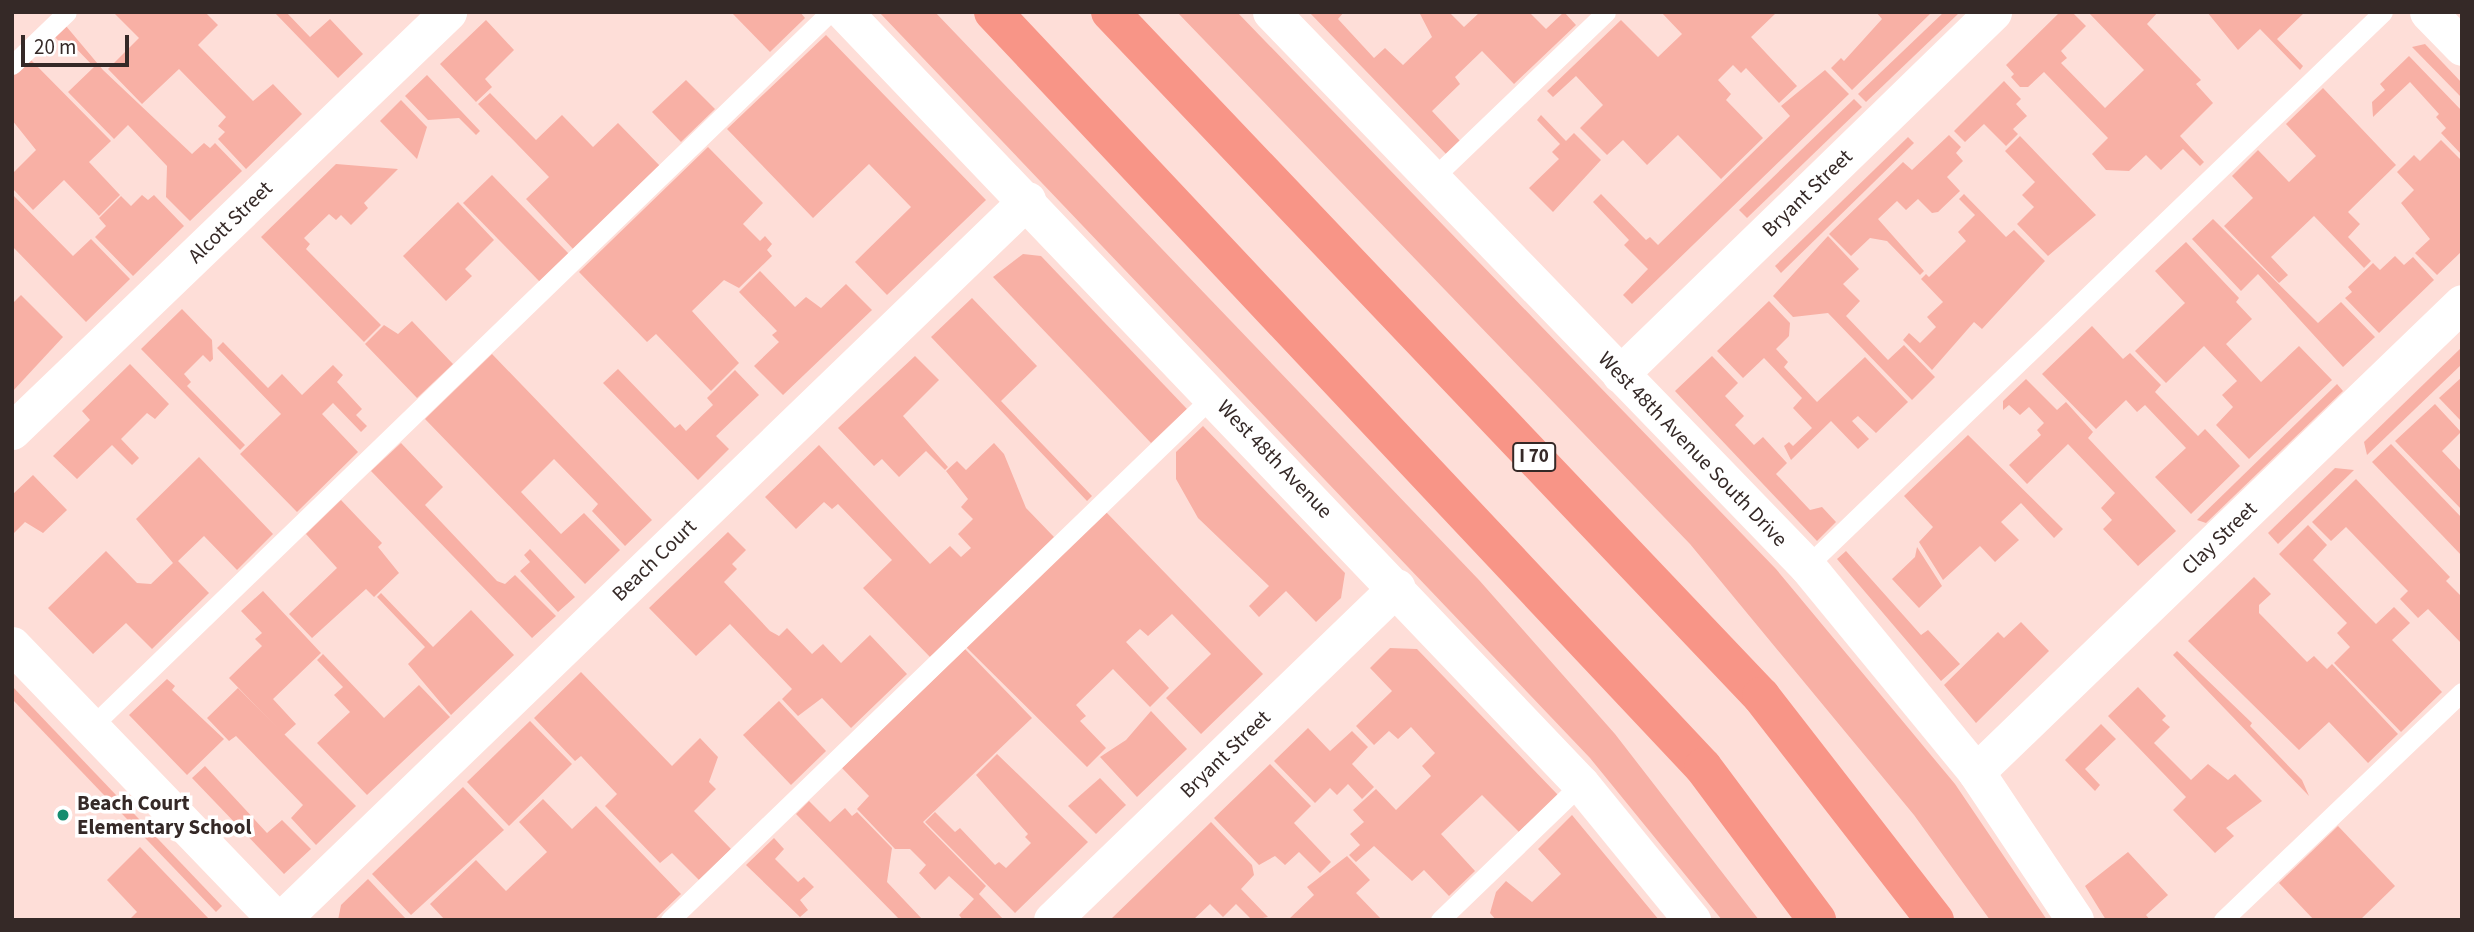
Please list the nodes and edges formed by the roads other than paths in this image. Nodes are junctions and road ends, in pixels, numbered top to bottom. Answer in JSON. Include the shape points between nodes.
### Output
{"nodes":[{"id":1,"x":67,"y":12,"type":"edge"},
{"id":2,"x":448,"y":12,"type":"edge"},
{"id":3,"x":830,"y":12,"type":"edge"},
{"id":4,"x":844,"y":12,"type":"edge"},
{"id":5,"x":993,"y":12,"type":"edge"},
{"id":6,"x":1110,"y":12,"type":"edge"},
{"id":7,"x":1271,"y":12,"type":"edge"},
{"id":8,"x":1606,"y":12,"type":"edge"},
{"id":9,"x":1993,"y":12,"type":"edge"},
{"id":10,"x":2383,"y":12,"type":"edge"},
{"id":11,"x":2428,"y":12,"type":"edge"},
{"id":12,"x":2462,"y":47,"type":"edge"},
{"id":13,"x":12,"y":65,"type":"edge"},
{"id":14,"x":1432,"y":179,"type":"junction"},
{"id":15,"x":1027,"y":200,"type":"junction"},
{"id":16,"x":2462,"y":303,"type":"edge"},
{"id":17,"x":1620,"y":374,"type":"junction"},
{"id":18,"x":1213,"y":395,"type":"junction"},
{"id":19,"x":12,"y":431,"type":"edge"},
{"id":20,"x":1807,"y":566,"type":"junction"},
{"id":21,"x":1397,"y":587,"type":"junction"},
{"id":22,"x":12,"y":645,"type":"edge"},
{"id":23,"x":2462,"y":692,"type":"edge"},
{"id":24,"x":91,"y":727,"type":"junction"},
{"id":25,"x":1976,"y":772,"type":"junction"},
{"id":26,"x":1581,"y":784,"type":"junction"},
{"id":27,"x":279,"y":920,"type":"edge"},
{"id":28,"x":670,"y":920,"type":"edge"},
{"id":29,"x":1052,"y":920,"type":"edge"},
{"id":30,"x":1440,"y":920,"type":"edge"},
{"id":31,"x":1692,"y":920,"type":"edge"},
{"id":32,"x":1817,"y":920,"type":"edge"},
{"id":33,"x":1935,"y":920,"type":"edge"},
{"id":34,"x":2075,"y":920,"type":"edge"},
{"id":35,"x":2222,"y":920,"type":"edge"}],
"edges":[{"from":1,"to":13,"type":"lane"},
{"from":2,"to":19,"type":"street","name":"Alcott Street"},
{"from":3,"to":24,"type":"lane"},
{"from":4,"to":15,"type":"street","name":"West 48th Avenue"},
{"from":5,"to":32,"type":"highway","via":[[1703,767]]},
{"from":6,"to":33,"type":"highway","number":"I 70","via":[[1761,696]]},
{"from":7,"to":14,"type":"street","name":"West 48th Avenue South Drive"},
{"from":8,"to":14,"type":"lane"},
{"from":9,"to":17,"type":"street","name":"Bryant Street"},
{"from":10,"to":20,"type":"lane"},
{"from":11,"to":12,"type":"street"},
{"from":14,"to":17,"type":"street","name":"West 48th Avenue South Drive"},
{"from":15,"to":18,"type":"street","name":"West 48th Avenue"},
{"from":15,"to":27,"type":"street","name":"Beach Court"},
{"from":16,"to":25,"type":"street","name":"Clay Street"},
{"from":17,"to":20,"type":"street","name":"West 48th Avenue South Drive"},
{"from":18,"to":21,"type":"street","name":"West 48th Avenue"},
{"from":18,"to":28,"type":"lane"},
{"from":20,"to":25,"type":"street","name":"West 48th Avenue South Drive"},
{"from":21,"to":26,"type":"street","name":"West 48th Avenue"},
{"from":21,"to":29,"type":"street","name":"Bryant Street"},
{"from":22,"to":24,"type":"street"},
{"from":23,"to":35,"type":"lane"},
{"from":24,"to":27,"type":"street"},
{"from":25,"to":34,"type":"street","name":"West 48th Avenue South Drive"},
{"from":26,"to":30,"type":"lane"},
{"from":26,"to":31,"type":"street","name":"West 48th Avenue"}]}
